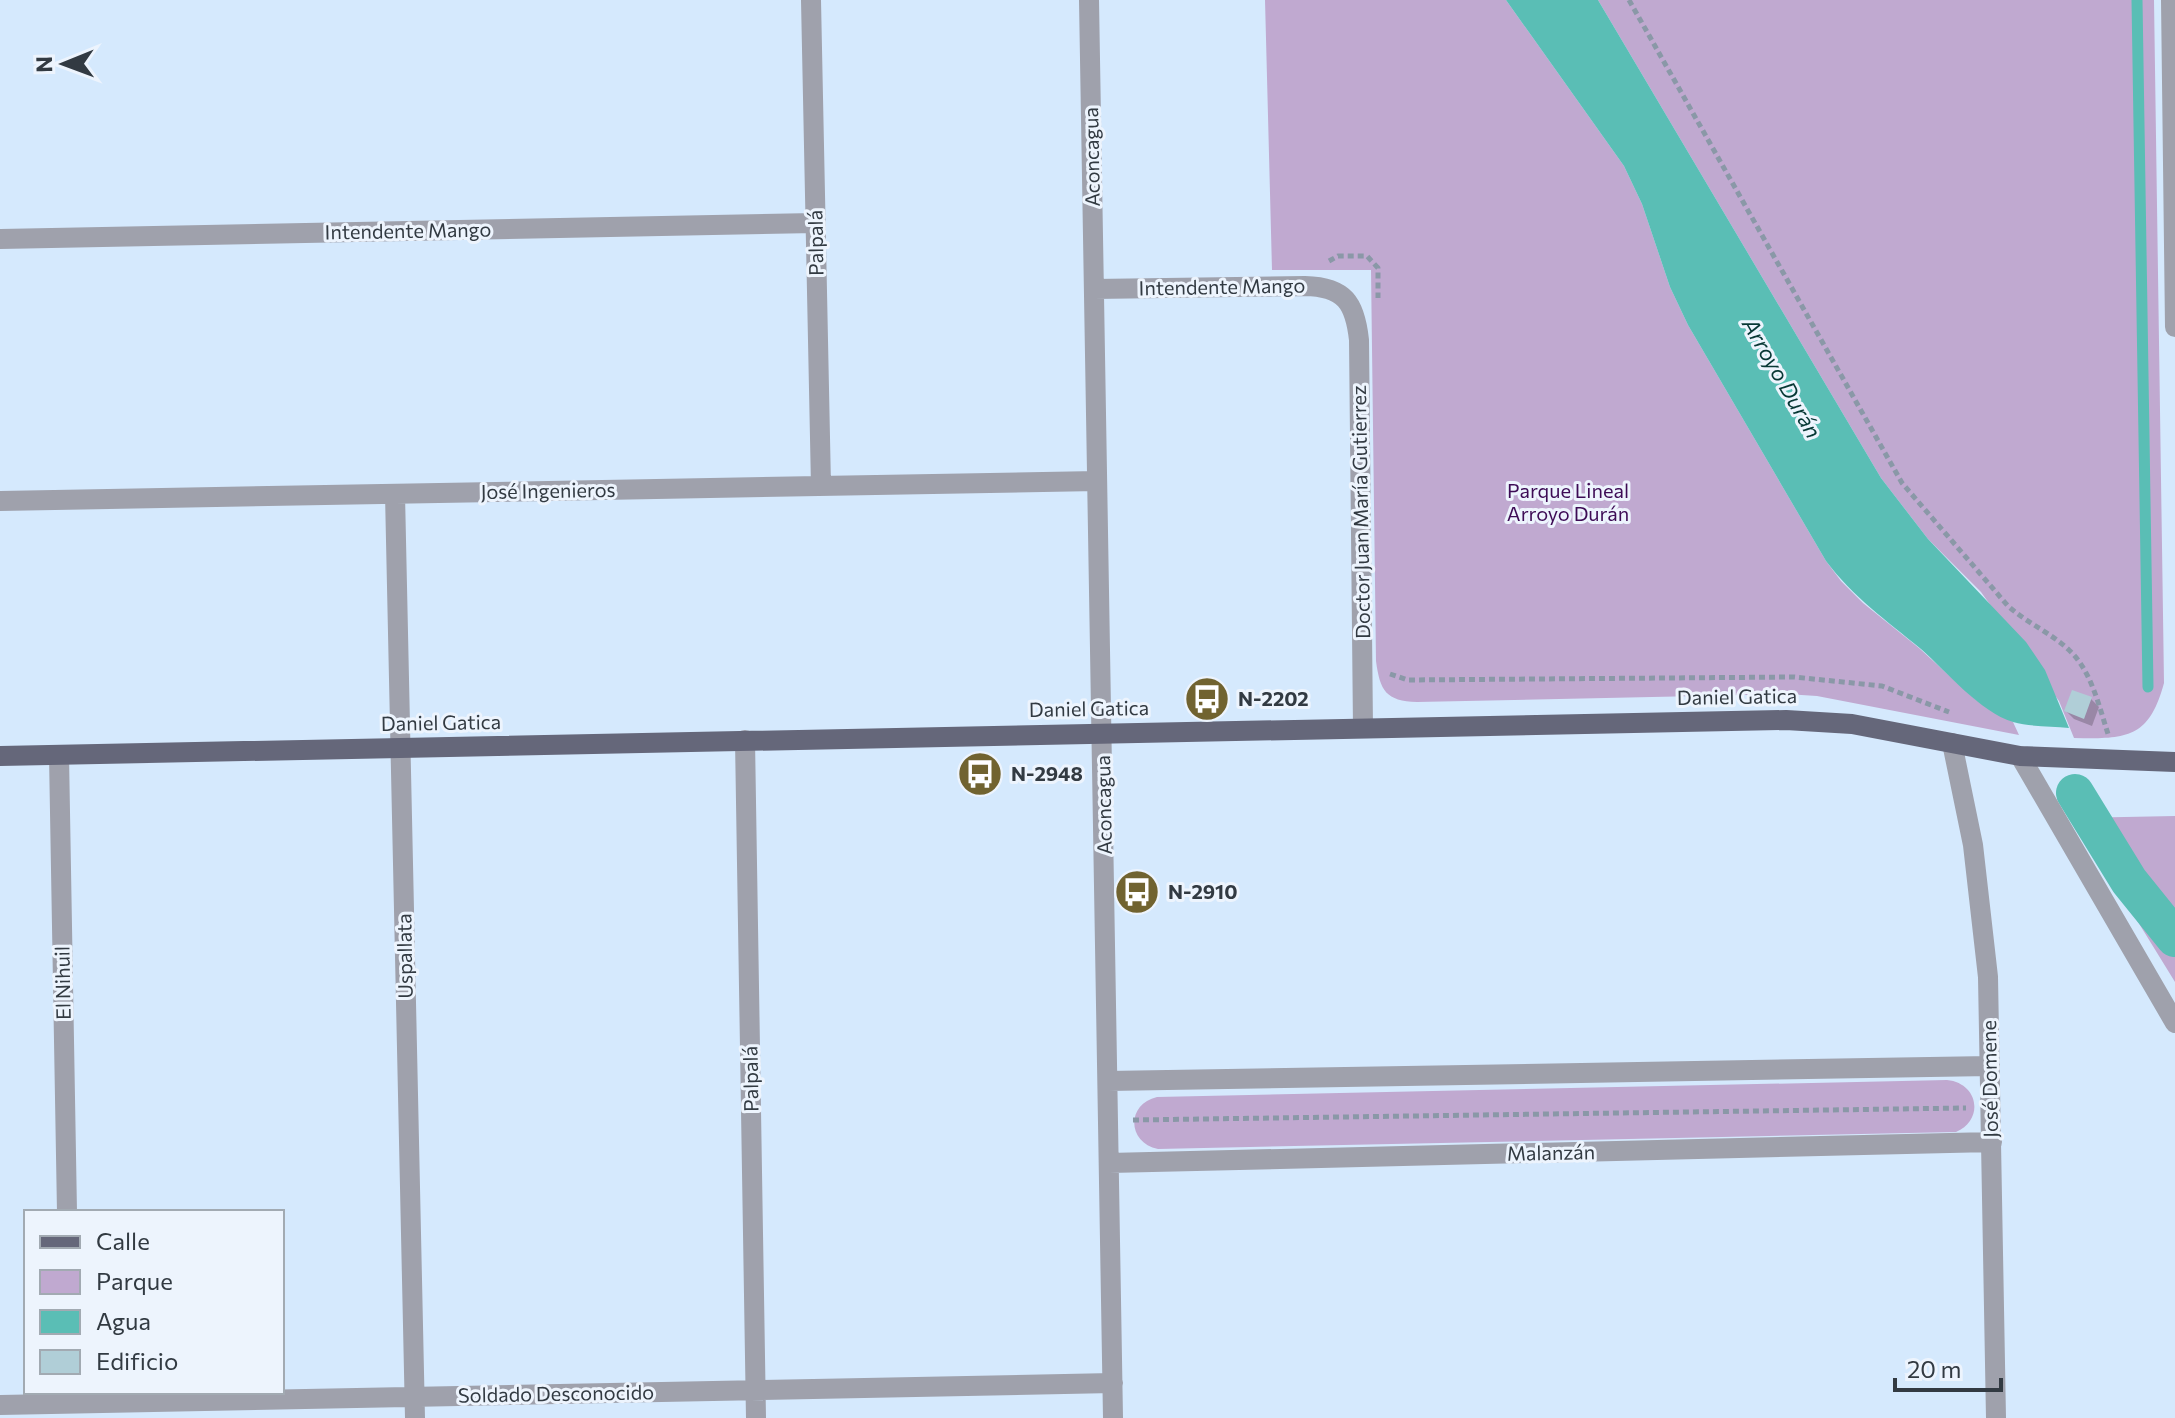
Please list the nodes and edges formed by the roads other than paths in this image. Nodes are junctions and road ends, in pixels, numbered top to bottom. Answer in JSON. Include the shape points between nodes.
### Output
{"nodes":[{"id":1,"x":811,"y":0,"type":"edge"},
{"id":2,"x":1089,"y":0,"type":"edge"},
{"id":3,"x":2171,"y":0,"type":"edge"},
{"id":4,"x":815,"y":223,"type":"junction"},
{"id":5,"x":0,"y":239,"type":"edge"},
{"id":6,"x":1094,"y":289,"type":"junction"},
{"id":7,"x":1346,"y":299,"type":"joint"},
{"id":8,"x":2175,"y":327,"type":"edge"},
{"id":9,"x":1097,"y":481,"type":"junction"},
{"id":10,"x":821,"y":486,"type":"junction"},
{"id":11,"x":395,"y":494,"type":"junction"},
{"id":12,"x":0,"y":501,"type":"edge"},
{"id":13,"x":1363,"y":728,"type":"junction"},
{"id":14,"x":1103,"y":733,"type":"junction"},
{"id":15,"x":745,"y":740,"type":"junction"},
{"id":16,"x":1952,"y":743,"type":"junction"},
{"id":17,"x":400,"y":747,"type":"junction"},
{"id":18,"x":59,"y":755,"type":"junction"},
{"id":19,"x":0,"y":756,"type":"edge"},
{"id":20,"x":2020,"y":756,"type":"junction"},
{"id":21,"x":2175,"y":762,"type":"edge"},
{"id":22,"x":2175,"y":1023,"type":"edge"},
{"id":23,"x":1990,"y":1066,"type":"junction"},
{"id":24,"x":1108,"y":1081,"type":"junction"},
{"id":25,"x":1992,"y":1142,"type":"junction"},
{"id":26,"x":1109,"y":1163,"type":"junction"},
{"id":27,"x":67,"y":1210,"type":"edge"},
{"id":28,"x":1113,"y":1383,"type":"junction"},
{"id":29,"x":756,"y":1390,"type":"junction"},
{"id":30,"x":415,"y":1397,"type":"junction"},
{"id":31,"x":0,"y":1405,"type":"edge"},
{"id":32,"x":71,"y":1405,"type":"edge"},
{"id":33,"x":415,"y":1418,"type":"edge"},
{"id":34,"x":756,"y":1418,"type":"edge"},
{"id":35,"x":1113,"y":1418,"type":"edge"},
{"id":36,"x":1996,"y":1418,"type":"edge"}],
"edges":[{"from":1,"to":4,"type":"street","name":"Palpalá"},
{"from":2,"to":6,"type":"street","name":"Aconcagua"},
{"from":3,"to":8,"type":"street"},
{"from":4,"to":5,"type":"street","name":"Intendente Mango"},
{"from":4,"to":10,"type":"street","name":"Palpalá"},
{"from":6,"to":7,"type":"street","name":"Intendente Mango","via":[[1305,286],[1335,291]]},
{"from":6,"to":9,"type":"street","name":"Aconcagua"},
{"from":7,"to":13,"type":"street","name":"Doctor Juan María Gutierrez","via":[[1359,340]]},
{"from":9,"to":10,"type":"street","name":"José Ingenieros"},
{"from":9,"to":14,"type":"street","name":"Aconcagua"},
{"from":10,"to":11,"type":"street","name":"José Ingenieros"},
{"from":11,"to":12,"type":"street","name":"José Ingenieros"},
{"from":11,"to":17,"type":"street","name":"Uspallata"},
{"from":13,"to":14,"type":"main road","name":"Daniel Gatica"},
{"from":13,"to":16,"type":"main road","name":"Daniel Gatica","via":[[1818,721]]},
{"from":14,"to":15,"type":"main road","name":"Daniel Gatica"},
{"from":14,"to":24,"type":"street","name":"Aconcagua"},
{"from":15,"to":17,"type":"main road","name":"Daniel Gatica"},
{"from":15,"to":29,"type":"street","name":"Palpalá"},
{"from":16,"to":20,"type":"main road","name":"Daniel Gatica"},
{"from":16,"to":23,"type":"street","name":"José Domene","via":[[1981,900]]},
{"from":17,"to":18,"type":"main road","name":"Daniel Gatica"},
{"from":17,"to":30,"type":"street","name":"Uspallata"},
{"from":18,"to":19,"type":"main road","name":"Daniel Gatica"},
{"from":18,"to":27,"type":"street","name":"El Nihuil"},
{"from":20,"to":21,"type":"main road","name":"Daniel Gatica"},
{"from":20,"to":22,"type":"street"},
{"from":23,"to":24,"type":"street"},
{"from":23,"to":25,"type":"street","name":"José Domene"},
{"from":24,"to":26,"type":"street","name":"Aconcagua"},
{"from":25,"to":26,"type":"street","name":"Malanzán"},
{"from":25,"to":36,"type":"street","name":"José Domene"},
{"from":26,"to":28,"type":"street","name":"Aconcagua"},
{"from":28,"to":29,"type":"street","name":"Soldado Desconocido"},
{"from":28,"to":35,"type":"street","name":"Aconcagua"},
{"from":29,"to":30,"type":"street","name":"Soldado Desconocido"},
{"from":29,"to":34,"type":"street","name":"Palpalá"},
{"from":30,"to":32,"type":"street","name":"Soldado Desconocido"},
{"from":30,"to":33,"type":"street","name":"Uspallata"},
{"from":31,"to":32,"type":"street","name":"Soldado Desconocido"}]}
